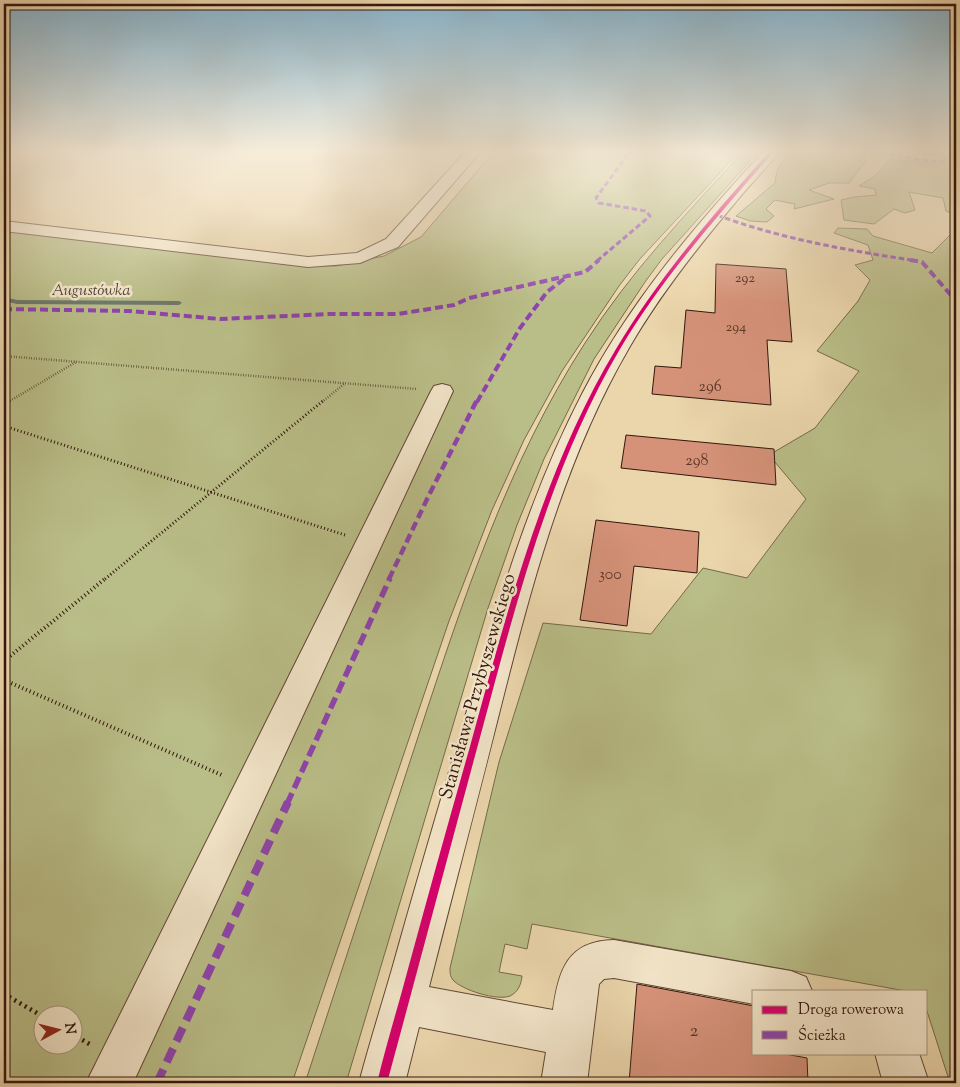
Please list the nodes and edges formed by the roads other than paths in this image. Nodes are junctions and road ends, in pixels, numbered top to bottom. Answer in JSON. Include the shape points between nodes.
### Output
{"nodes":[{"id":1,"x":430,"y":201,"type":"edge"},
{"id":2,"x":729,"y":201,"type":"edge"},
{"id":3,"x":4,"y":226,"type":"edge"},
{"id":4,"x":442,"y":391,"type":"road end"},
{"id":5,"x":786,"y":990,"type":"edge"},
{"id":6,"x":404,"y":1003,"type":"junction"},
{"id":7,"x":570,"y":1035,"type":"junction"},
{"id":8,"x":897,"y":1054,"type":"edge"},
{"id":9,"x":109,"y":1083,"type":"edge"},
{"id":10,"x":382,"y":1083,"type":"edge"},
{"id":11,"x":564,"y":1083,"type":"edge"},
{"id":12,"x":906,"y":1083,"type":"edge"}],
"edges":[{"from":1,"to":3,"type":"street","via":[[392,243],[360,258],[308,262]]},
{"from":2,"to":6,"type":"street","name":"Stanisława Przybyszewskiego","via":[[676,263],[618,350],[577,430],[508,620]]},
{"from":4,"to":9,"type":"street"},
{"from":5,"to":7,"type":"street","via":[[614,958],[602,959],[590,963],[581,973]]},
{"from":6,"to":7,"type":"street"},
{"from":6,"to":10,"type":"street","name":"Stanisława Przybyszewskiego"},
{"from":7,"to":11,"type":"street"},
{"from":8,"to":12,"type":"street"}]}
